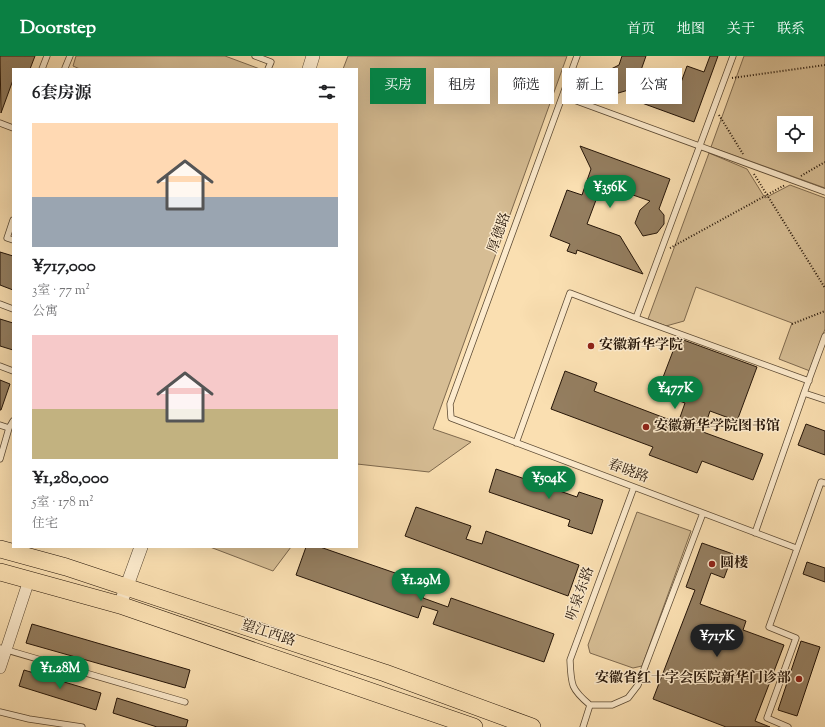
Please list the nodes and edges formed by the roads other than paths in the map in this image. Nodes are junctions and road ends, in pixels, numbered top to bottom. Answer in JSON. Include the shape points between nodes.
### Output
{"nodes":[{"id":1,"x":47,"y":56,"type":"edge"},
{"id":2,"x":70,"y":56,"type":"edge"},
{"id":3,"x":255,"y":56,"type":"edge"},
{"id":4,"x":313,"y":56,"type":"edge"},
{"id":5,"x":577,"y":56,"type":"edge"},
{"id":6,"x":733,"y":56,"type":"edge"},
{"id":7,"x":42,"y":68,"type":"edge"},
{"id":8,"x":66,"y":68,"type":"edge"},
{"id":9,"x":268,"y":68,"type":"edge"},
{"id":10,"x":309,"y":68,"type":"edge"},
{"id":11,"x":573,"y":68,"type":"edge"},
{"id":12,"x":562,"y":99,"type":"edge"},
{"id":13,"x":585,"y":104,"type":"edge"},
{"id":14,"x":0,"y":123,"type":"edge"},
{"id":15,"x":12,"y":128,"type":"edge"},
{"id":16,"x":700,"y":146,"type":"junction"},
{"id":17,"x":825,"y":192,"type":"edge"},
{"id":18,"x":12,"y":223,"type":"edge"},
{"id":19,"x":12,"y":240,"type":"edge"},
{"id":20,"x":0,"y":304,"type":"edge"},
{"id":21,"x":12,"y":309,"type":"edge"},
{"id":22,"x":636,"y":318,"type":"junction"},
{"id":23,"x":825,"y":336,"type":"edge"},
{"id":24,"x":0,"y":366,"type":"edge"},
{"id":25,"x":12,"y":371,"type":"edge"},
{"id":26,"x":809,"y":381,"type":"junction"},
{"id":27,"x":804,"y":393,"type":"junction"},
{"id":28,"x":825,"y":400,"type":"edge"},
{"id":29,"x":451,"y":418,"type":"joint"},
{"id":30,"x":12,"y":423,"type":"edge"},
{"id":31,"x":0,"y":425,"type":"edge"},
{"id":32,"x":9,"y":428,"type":"junction"},
{"id":33,"x":516,"y":443,"type":"junction"},
{"id":34,"x":0,"y":459,"type":"edge"},
{"id":35,"x":825,"y":483,"type":"edge"},
{"id":36,"x":634,"y":487,"type":"junction"},
{"id":37,"x":703,"y":513,"type":"junction"},
{"id":38,"x":755,"y":533,"type":"junction"},
{"id":39,"x":141,"y":548,"type":"edge"},
{"id":40,"x":796,"y":548,"type":"junction"},
{"id":41,"x":0,"y":549,"type":"edge"},
{"id":42,"x":0,"y":572,"type":"edge"},
{"id":43,"x":29,"y":580,"type":"junction"},
{"id":44,"x":127,"y":587,"type":"junction"},
{"id":45,"x":120,"y":605,"type":"junction"},
{"id":46,"x":3,"y":648,"type":"edge"},
{"id":47,"x":0,"y":668,"type":"edge"},
{"id":48,"x":185,"y":702,"type":"dead end"},
{"id":49,"x":590,"y":705,"type":"junction"},
{"id":50,"x":487,"y":710,"type":"junction"},
{"id":51,"x":0,"y":712,"type":"edge"},
{"id":52,"x":468,"y":726,"type":"edge"},
{"id":53,"x":82,"y":727,"type":"edge"},
{"id":54,"x":492,"y":727,"type":"edge"},
{"id":55,"x":532,"y":727,"type":"edge"},
{"id":56,"x":583,"y":727,"type":"edge"},
{"id":57,"x":788,"y":727,"type":"edge"}],
"edges":[{"from":1,"to":7,"type":"lane"},
{"from":2,"to":8,"type":"lane"},
{"from":3,"to":9,"type":"lane","via":[[271,62]]},
{"from":4,"to":10,"type":"street"},
{"from":5,"to":11,"type":"lane","name":"厚德路"},
{"from":6,"to":16,"type":"lane"},
{"from":12,"to":29,"type":"lane","name":"厚德路","via":[[450,404]]},
{"from":13,"to":16,"type":"lane"},
{"from":14,"to":15,"type":"lane"},
{"from":16,"to":17,"type":"lane"},
{"from":16,"to":22,"type":"lane"},
{"from":18,"to":19,"type":"lane","via":[[7,238]]},
{"from":20,"to":21,"type":"lane"},
{"from":22,"to":26,"type":"lane"},
{"from":22,"to":33,"type":"lane","via":[[570,293]]},
{"from":23,"to":26,"type":"lane"},
{"from":24,"to":25,"type":"lane"},
{"from":26,"to":27,"type":"lane"},
{"from":27,"to":28,"type":"lane"},
{"from":27,"to":38,"type":"lane"},
{"from":29,"to":33,"type":"lane","name":"春晓路"},
{"from":30,"to":32,"type":"lane"},
{"from":31,"to":32,"type":"lane"},
{"from":32,"to":34,"type":"lane"},
{"from":33,"to":36,"type":"lane","name":"春晓路"},
{"from":35,"to":40,"type":"lane","via":[[821,482]]},
{"from":36,"to":37,"type":"lane","name":"春晓路"},
{"from":36,"to":49,"type":"lane","name":"听泉东路","via":[[570,660],[571,680],[576,694]]},
{"from":37,"to":38,"type":"lane","name":"春晓路"},
{"from":37,"to":49,"type":"lane","via":[[638,685],[628,698],[612,705]]},
{"from":38,"to":40,"type":"lane","name":"春晓路"},
{"from":39,"to":44,"type":"street"},
{"from":40,"to":57,"type":"lane","via":[[769,627],[796,638],[767,718]]},
{"from":41,"to":44,"type":"main road","name":"望江西路"},
{"from":42,"to":43,"type":"main road","name":"望江西路"},
{"from":43,"to":45,"type":"main road","name":"望江西路"},
{"from":43,"to":46,"type":"street"},
{"from":44,"to":45,"type":"street"},
{"from":44,"to":50,"type":"main road","name":"望江西路","via":[[385,673]]},
{"from":45,"to":52,"type":"main road","name":"望江西路"},
{"from":46,"to":47,"type":"street"},
{"from":46,"to":48,"type":"lane"},
{"from":49,"to":56,"type":"lane"},
{"from":50,"to":52,"type":"main road"},
{"from":50,"to":54,"type":"main road"},
{"from":50,"to":55,"type":"main road","name":"望江西路"},
{"from":51,"to":53,"type":"lane"}]}
